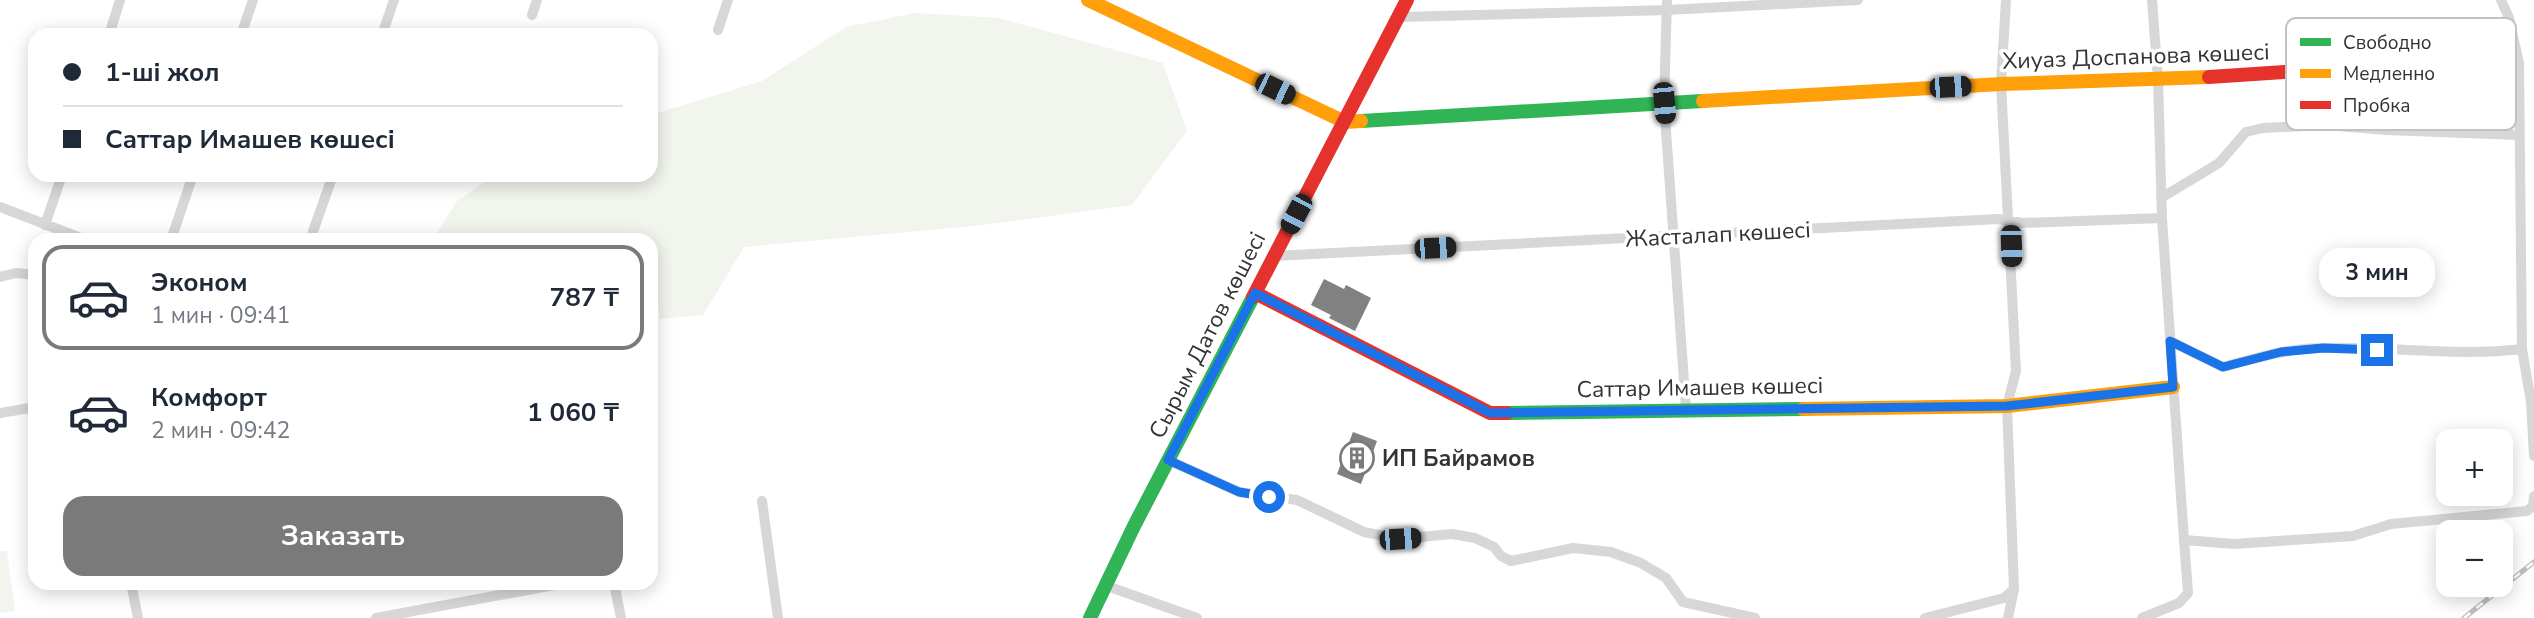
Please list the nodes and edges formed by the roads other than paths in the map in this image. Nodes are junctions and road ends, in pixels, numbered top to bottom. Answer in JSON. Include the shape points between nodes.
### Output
{"nodes":[{"id":1,"x":120,"y":0,"type":"edge"},
{"id":2,"x":253,"y":0,"type":"edge"},
{"id":3,"x":394,"y":0,"type":"edge"},
{"id":4,"x":537,"y":0,"type":"edge"},
{"id":5,"x":728,"y":0,"type":"edge"},
{"id":6,"x":1088,"y":0,"type":"edge"},
{"id":7,"x":1407,"y":0,"type":"edge"},
{"id":8,"x":1858,"y":0,"type":"edge"},
{"id":9,"x":2006,"y":0,"type":"edge"},
{"id":10,"x":2152,"y":0,"type":"edge"},
{"id":11,"x":2501,"y":0,"type":"edge"},
{"id":12,"x":1667,"y":5,"type":"edge"},
{"id":13,"x":532,"y":16,"type":"dead end"},
{"id":14,"x":1398,"y":17,"type":"junction"},
{"id":15,"x":2509,"y":18,"type":"edge"},
{"id":16,"x":111,"y":28,"type":"edge"},
{"id":17,"x":243,"y":28,"type":"edge"},
{"id":18,"x":384,"y":28,"type":"edge"},
{"id":19,"x":718,"y":30,"type":"dead end"},
{"id":20,"x":2516,"y":50,"type":"edge"},
{"id":21,"x":2286,"y":72,"type":"edge"},
{"id":22,"x":2158,"y":80,"type":"junction"},
{"id":23,"x":2001,"y":84,"type":"junction"},
{"id":24,"x":1664,"y":103,"type":"junction"},
{"id":25,"x":1345,"y":122,"type":"junction"},
{"id":26,"x":2286,"y":127,"type":"edge"},
{"id":27,"x":2422,"y":130,"type":"edge"},
{"id":28,"x":2518,"y":135,"type":"junction"},
{"id":29,"x":60,"y":182,"type":"edge"},
{"id":30,"x":191,"y":182,"type":"edge"},
{"id":31,"x":331,"y":182,"type":"edge"},
{"id":32,"x":2161,"y":198,"type":"junction"},
{"id":33,"x":0,"y":207,"type":"edge"},
{"id":34,"x":2162,"y":218,"type":"junction"},
{"id":35,"x":2009,"y":220,"type":"junction"},
{"id":36,"x":45,"y":225,"type":"junction"},
{"id":37,"x":67,"y":233,"type":"edge"},
{"id":38,"x":173,"y":233,"type":"edge"},
{"id":39,"x":312,"y":233,"type":"edge"},
{"id":40,"x":1676,"y":237,"type":"junction"},
{"id":41,"x":1274,"y":256,"type":"junction"},
{"id":42,"x":28,"y":274,"type":"edge"},
{"id":43,"x":0,"y":277,"type":"edge"},
{"id":44,"x":1255,"y":293,"type":"junction"},
{"id":45,"x":2170,"y":341,"type":"junction"},
{"id":46,"x":2522,"y":349,"type":"junction"},
{"id":47,"x":2173,"y":387,"type":"junction"},
{"id":48,"x":2007,"y":406,"type":"junction"},
{"id":49,"x":28,"y":408,"type":"edge"},
{"id":50,"x":1686,"y":409,"type":"junction"},
{"id":51,"x":0,"y":413,"type":"edge"},
{"id":52,"x":2534,"y":456,"type":"edge"},
{"id":53,"x":1168,"y":460,"type":"junction"},
{"id":54,"x":2534,"y":496,"type":"edge"},
{"id":55,"x":762,"y":501,"type":"dead end"},
{"id":56,"x":2184,"y":540,"type":"junction"},
{"id":57,"x":1107,"y":586,"type":"junction"},
{"id":58,"x":2014,"y":589,"type":"junction"},
{"id":59,"x":132,"y":590,"type":"edge"},
{"id":60,"x":527,"y":590,"type":"edge"},
{"id":61,"x":615,"y":590,"type":"edge"},
{"id":62,"x":138,"y":618,"type":"edge"},
{"id":63,"x":376,"y":618,"type":"edge"},
{"id":64,"x":621,"y":618,"type":"edge"},
{"id":65,"x":778,"y":618,"type":"edge"},
{"id":66,"x":1090,"y":618,"type":"edge"},
{"id":67,"x":1198,"y":618,"type":"edge"},
{"id":68,"x":1755,"y":618,"type":"edge"},
{"id":69,"x":1925,"y":618,"type":"edge"},
{"id":70,"x":2008,"y":618,"type":"edge"},
{"id":71,"x":2141,"y":618,"type":"edge"}],
"edges":[{"from":1,"to":16,"type":"street"},
{"from":2,"to":17,"type":"street"},
{"from":3,"to":18,"type":"street"},
{"from":4,"to":13,"type":"street"},
{"from":5,"to":19,"type":"street"},
{"from":6,"to":25,"type":"street"},
{"from":7,"to":14,"type":"street","name":"Сырым Датов көшесі"},
{"from":8,"to":12,"type":"street"},
{"from":9,"to":23,"type":"street"},
{"from":10,"to":22,"type":"street"},
{"from":11,"to":15,"type":"street"},
{"from":12,"to":14,"type":"street"},
{"from":12,"to":24,"type":"street"},
{"from":14,"to":25,"type":"street","name":"Сырым Датов көшесі"},
{"from":20,"to":28,"type":"street"},
{"from":21,"to":22,"type":"street","name":"Хиуаз Доспанова көшесі"},
{"from":22,"to":23,"type":"street","name":"Хиуаз Доспанова көшесі"},
{"from":22,"to":32,"type":"street"},
{"from":23,"to":24,"type":"street","name":"Хиуаз Доспанова көшесі"},
{"from":23,"to":35,"type":"street"},
{"from":24,"to":25,"type":"street","name":"Хиуаз Доспанова көшесі"},
{"from":24,"to":40,"type":"street"},
{"from":25,"to":41,"type":"street","name":"Сырым Датов көшесі"},
{"from":26,"to":32,"type":"street","via":[[2246,132],[2219,163]]},
{"from":27,"to":28,"type":"street"},
{"from":28,"to":46,"type":"street"},
{"from":29,"to":36,"type":"street"},
{"from":30,"to":38,"type":"street"},
{"from":31,"to":39,"type":"street"},
{"from":32,"to":34,"type":"street"},
{"from":33,"to":36,"type":"street"},
{"from":34,"to":35,"type":"street","name":"Жасталап көшесі"},
{"from":34,"to":45,"type":"street"},
{"from":35,"to":40,"type":"street","name":"Жасталап көшесі"},
{"from":35,"to":48,"type":"street","via":[[2016,371]]},
{"from":36,"to":37,"type":"street"},
{"from":40,"to":41,"type":"street","name":"Жасталап көшесі"},
{"from":40,"to":50,"type":"street"},
{"from":41,"to":44,"type":"street","name":"Сырым Датов көшесі"},
{"from":42,"to":43,"type":"street"},
{"from":44,"to":50,"type":"street","name":"Саттар Имашев көшесі","via":[[1490,413]]},
{"from":44,"to":53,"type":"street","name":"Сырым Датов көшесі"},
{"from":45,"to":46,"type":"street","via":[[2223,367],[2281,352],[2323,348],[2439,353]]},
{"from":45,"to":47,"type":"street"},
{"from":46,"to":52,"type":"street"},
{"from":47,"to":48,"type":"street","name":"Саттар Имашев көшесі"},
{"from":47,"to":56,"type":"street"},
{"from":48,"to":50,"type":"street","name":"Саттар Имашев көшесі"},
{"from":48,"to":58,"type":"street"},
{"from":49,"to":51,"type":"street"},
{"from":53,"to":57,"type":"street","name":"Сырым Датов көшесі"},
{"from":53,"to":68,"type":"street","via":[[1239,492],[1297,500],[1364,532],[1400,539],[1452,534],[1475,538],[1511,561],[1573,548],[1611,552],[1666,578],[1683,602]]},
{"from":54,"to":56,"type":"street","via":[[2527,511],[2392,524],[2353,536],[2234,544]]},
{"from":55,"to":65,"type":"street"},
{"from":56,"to":71,"type":"street","via":[[2188,593],[2179,603]]},
{"from":57,"to":66,"type":"street","name":"Сырым Датов көшесі"},
{"from":57,"to":67,"type":"street"},
{"from":58,"to":69,"type":"street","via":[[2004,598]]},
{"from":58,"to":70,"type":"street"},
{"from":59,"to":62,"type":"street"},
{"from":60,"to":63,"type":"street"},
{"from":61,"to":64,"type":"street"}]}
